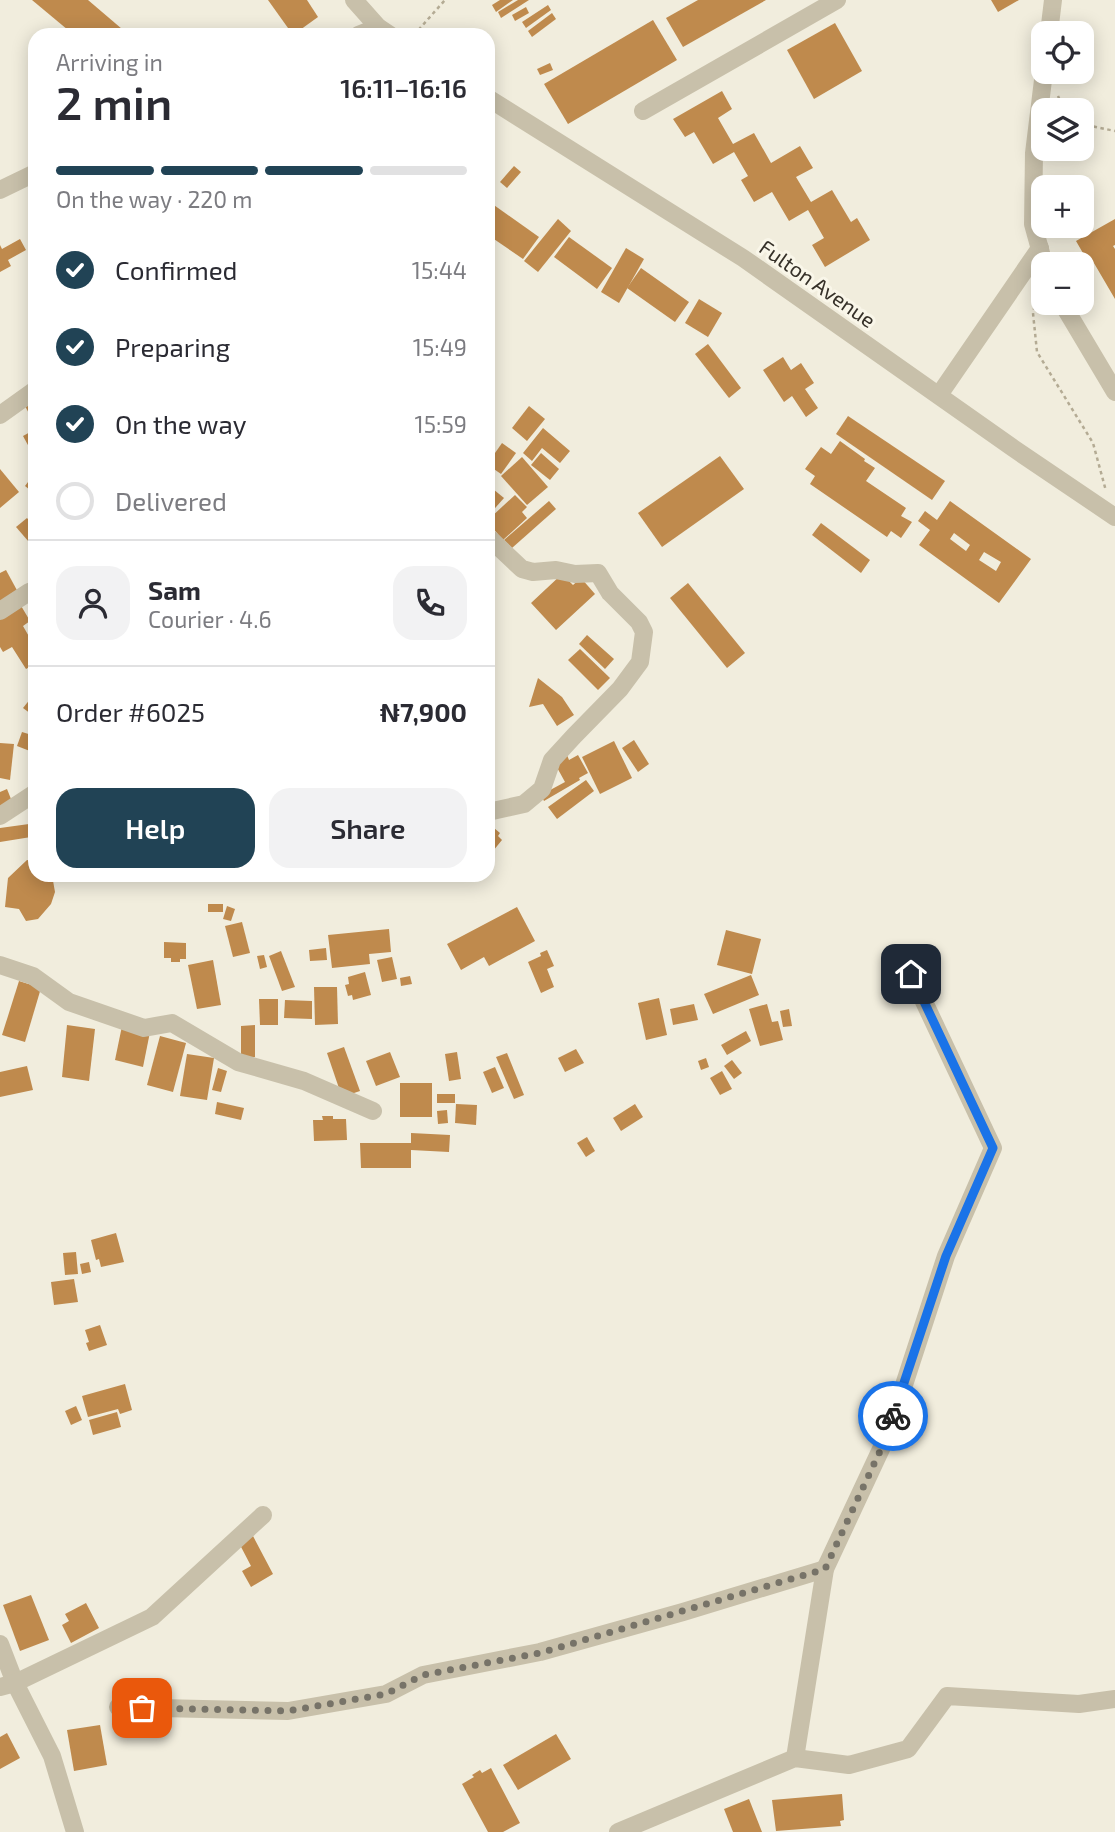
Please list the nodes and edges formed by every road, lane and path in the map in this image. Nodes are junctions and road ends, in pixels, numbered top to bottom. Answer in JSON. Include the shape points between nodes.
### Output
{"nodes":[{"id":1,"x":354,"y":0,"type":"edge"},
{"id":2,"x":445,"y":0,"type":"edge"},
{"id":3,"x":836,"y":0,"type":"edge"},
{"id":4,"x":1053,"y":0,"type":"edge"},
{"id":5,"x":1050,"y":21,"type":"edge"},
{"id":6,"x":381,"y":28,"type":"edge"},
{"id":7,"x":420,"y":28,"type":"edge"},
{"id":8,"x":1043,"y":84,"type":"edge"},
{"id":9,"x":495,"y":101,"type":"edge"},
{"id":10,"x":643,"y":111,"type":"dead end"},
{"id":11,"x":1094,"y":127,"type":"edge"},
{"id":12,"x":1115,"y":131,"type":"edge"},
{"id":13,"x":28,"y":176,"type":"edge"},
{"id":14,"x":0,"y":190,"type":"edge"},
{"id":15,"x":1041,"y":252,"type":"edge"},
{"id":16,"x":1031,"y":271,"type":"edge"},
{"id":17,"x":1033,"y":315,"type":"edge"},
{"id":18,"x":1069,"y":315,"type":"edge"},
{"id":19,"x":1115,"y":392,"type":"edge"},
{"id":20,"x":28,"y":395,"type":"edge"},
{"id":21,"x":939,"y":395,"type":"junction"},
{"id":22,"x":0,"y":415,"type":"edge"},
{"id":23,"x":1114,"y":516,"type":"edge"},
{"id":24,"x":495,"y":544,"type":"edge"},
{"id":25,"x":28,"y":593,"type":"edge"},
{"id":26,"x":0,"y":611,"type":"edge"},
{"id":27,"x":28,"y":798,"type":"edge"},
{"id":28,"x":495,"y":810,"type":"edge"},
{"id":29,"x":0,"y":816,"type":"edge"},
{"id":30,"x":0,"y":965,"type":"edge"},
{"id":31,"x":911,"y":974,"type":"dead end"},
{"id":32,"x":373,"y":1111,"type":"dead end"},
{"id":33,"x":262,"y":1515,"type":"dead end"},
{"id":34,"x":825,"y":1569,"type":"junction"},
{"id":35,"x":0,"y":1644,"type":"edge"},
{"id":36,"x":8,"y":1685,"type":"edge"},
{"id":37,"x":1115,"y":1699,"type":"edge"},
{"id":38,"x":118,"y":1707,"type":"dead end"},
{"id":39,"x":795,"y":1759,"type":"junction"},
{"id":40,"x":628,"y":1830,"type":"edge"},
{"id":41,"x":75,"y":1832,"type":"edge"}],
"edges":[{"from":1,"to":6,"type":"street"},
{"from":2,"to":7,"type":"path"},
{"from":3,"to":10,"type":"street"},
{"from":4,"to":5,"type":"street"},
{"from":8,"to":15,"type":"street","via":[[1033,224]]},
{"from":9,"to":21,"type":"street","name":"Fulton Avenue","via":[[743,258]]},
{"from":11,"to":12,"type":"path"},
{"from":13,"to":14,"type":"street"},
{"from":16,"to":21,"type":"street"},
{"from":17,"to":23,"type":"path","via":[[1037,352],[1093,443]]},
{"from":18,"to":19,"type":"street"},
{"from":20,"to":22,"type":"street"},
{"from":21,"to":23,"type":"street","name":"Fulton Avenue"},
{"from":24,"to":28,"type":"street","via":[[522,569],[598,573],[644,632],[640,662],[620,690],[552,760],[542,789],[524,804]]},
{"from":25,"to":26,"type":"street"},
{"from":27,"to":29,"type":"street"},
{"from":30,"to":32,"type":"street","via":[[33,976],[69,1002],[144,1028],[173,1023],[238,1062],[304,1081]]},
{"from":31,"to":34,"type":"street","via":[[993,1148],[946,1256],[888,1434]]},
{"from":33,"to":36,"type":"street","via":[[152,1617]]},
{"from":34,"to":38,"type":"street","via":[[540,1653],[423,1675],[386,1694],[288,1711]]},
{"from":34,"to":39,"type":"street"},
{"from":35,"to":36,"type":"street"},
{"from":36,"to":41,"type":"street","via":[[52,1756]]},
{"from":37,"to":39,"type":"street","via":[[1079,1704],[947,1696],[908,1749],[849,1765]]},
{"from":39,"to":40,"type":"street"}]}
